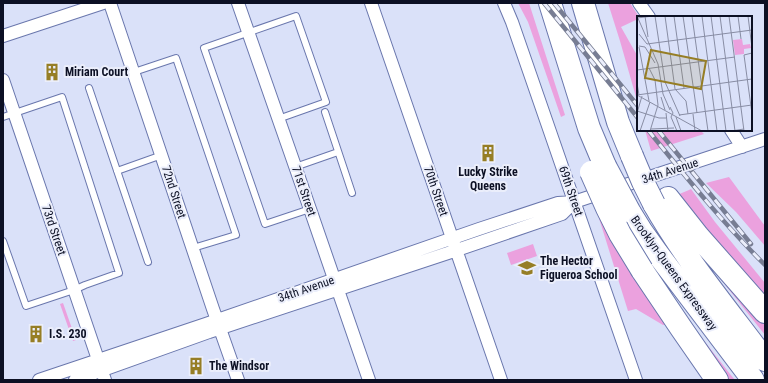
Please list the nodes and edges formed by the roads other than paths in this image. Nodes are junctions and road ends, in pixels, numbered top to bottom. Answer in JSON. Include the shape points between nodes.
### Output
{"nodes":[{"id":1,"x":103,"y":3,"type":"edge"},
{"id":2,"x":110,"y":3,"type":"edge"},
{"id":3,"x":238,"y":3,"type":"edge"},
{"id":4,"x":371,"y":3,"type":"edge"},
{"id":5,"x":504,"y":3,"type":"edge"},
{"id":6,"x":550,"y":3,"type":"edge"},
{"id":7,"x":584,"y":3,"type":"edge"},
{"id":8,"x":639,"y":3,"type":"edge"},
{"id":9,"x":648,"y":16,"type":"edge"},
{"id":10,"x":248,"y":33,"type":"junction"},
{"id":11,"x":3,"y":36,"type":"edge"},
{"id":12,"x":134,"y":72,"type":"junction"},
{"id":13,"x":3,"y":80,"type":"edge"},
{"id":14,"x":89,"y":88,"type":"dead end"},
{"id":15,"x":325,"y":112,"type":"dead end"},
{"id":16,"x":9,"y":115,"type":"edge"},
{"id":17,"x":278,"y":119,"type":"junction"},
{"id":18,"x":732,"y":131,"type":"edge"},
{"id":19,"x":765,"y":139,"type":"edge"},
{"id":20,"x":742,"y":147,"type":"junction"},
{"id":21,"x":338,"y":152,"type":"junction"},
{"id":22,"x":162,"y":155,"type":"junction"},
{"id":23,"x":295,"y":167,"type":"junction"},
{"id":24,"x":598,"y":169,"type":"junction"},
{"id":25,"x":117,"y":171,"type":"junction"},
{"id":26,"x":352,"y":193,"type":"dead end"},
{"id":27,"x":661,"y":201,"type":"junction"},
{"id":28,"x":574,"y":202,"type":"junction"},
{"id":29,"x":310,"y":209,"type":"junction"},
{"id":30,"x":453,"y":238,"type":"junction"},
{"id":31,"x":3,"y":241,"type":"edge"},
{"id":32,"x":193,"y":248,"type":"junction"},
{"id":33,"x":456,"y":250,"type":"junction"},
{"id":34,"x":148,"y":262,"type":"dead end"},
{"id":35,"x":336,"y":284,"type":"junction"},
{"id":36,"x":74,"y":290,"type":"junction"},
{"id":37,"x":765,"y":312,"type":"edge"},
{"id":38,"x":218,"y":324,"type":"junction"},
{"id":39,"x":765,"y":360,"type":"edge"},
{"id":40,"x":102,"y":370,"type":"edge"},
{"id":41,"x":717,"y":378,"type":"edge"},
{"id":42,"x":39,"y":380,"type":"edge"},
{"id":43,"x":75,"y":380,"type":"edge"},
{"id":44,"x":238,"y":380,"type":"edge"},
{"id":45,"x":369,"y":380,"type":"edge"},
{"id":46,"x":501,"y":380,"type":"edge"},
{"id":47,"x":636,"y":380,"type":"edge"},
{"id":48,"x":752,"y":380,"type":"edge"}],
"edges":[{"from":1,"to":11,"type":"street"},
{"from":2,"to":12,"type":"street","name":"72nd Street"},
{"from":3,"to":10,"type":"street","name":"71st Street"},
{"from":4,"to":30,"type":"street","name":"70th Street"},
{"from":5,"to":28,"type":"street","name":"69th Street"},
{"from":6,"to":24,"type":"highway","via":[[561,39],[570,102]]},
{"from":7,"to":27,"type":"highway","via":[[604,75],[638,154],[652,172]]},
{"from":8,"to":9,"type":"street"},
{"from":10,"to":17,"type":"street","name":"71st Street"},
{"from":10,"to":17,"type":"lane","via":[[296,16],[326,102]]},
{"from":10,"to":29,"type":"lane","via":[[204,48],[263,217],[266,224]]},
{"from":12,"to":22,"type":"street","name":"72nd Street"},
{"from":12,"to":32,"type":"lane","via":[[176,58],[236,235]]},
{"from":13,"to":16,"type":"street","name":"73rd Street"},
{"from":14,"to":25,"type":"lane"},
{"from":15,"to":21,"type":"lane"},
{"from":16,"to":36,"type":"street","name":"73rd Street"},
{"from":16,"to":36,"type":"lane","via":[[62,97],[119,273]]},
{"from":17,"to":23,"type":"street","name":"71st Street"},
{"from":18,"to":20,"type":"street"},
{"from":19,"to":20,"type":"street","name":"34th Avenue"},
{"from":20,"to":28,"type":"street","name":"34th Avenue"},
{"from":21,"to":23,"type":"lane"},
{"from":21,"to":26,"type":"lane"},
{"from":22,"to":25,"type":"lane"},
{"from":22,"to":32,"type":"street","name":"72nd Street"},
{"from":23,"to":29,"type":"street","name":"71st Street"},
{"from":24,"to":41,"type":"highway","bridge":true,"via":[[607,208],[620,234]]},
{"from":24,"to":48,"type":"highway","name":"Brooklyn-Queens Expressway","bridge":true},
{"from":25,"to":34,"type":"lane"},
{"from":27,"to":37,"type":"highway","via":[[698,236]]},
{"from":27,"to":39,"type":"highway","name":"Brooklyn-Queens Expressway","via":[[668,228]]},
{"from":28,"to":30,"type":"street","name":"34th Avenue","via":[[558,203]]},
{"from":28,"to":33,"type":"street","name":"34th Avenue","via":[[562,214]]},
{"from":28,"to":47,"type":"street","name":"69th Street"},
{"from":29,"to":35,"type":"street","name":"71st Street"},
{"from":30,"to":33,"type":"street","name":"70th Street"},
{"from":30,"to":35,"type":"street","name":"34th Avenue"},
{"from":31,"to":36,"type":"lane","via":[[26,306]]},
{"from":32,"to":38,"type":"street","name":"72nd Street"},
{"from":33,"to":35,"type":"street","name":"34th Avenue"},
{"from":33,"to":46,"type":"street","name":"70th Street"},
{"from":35,"to":38,"type":"street","name":"34th Avenue"},
{"from":35,"to":45,"type":"street","name":"71st Street"},
{"from":36,"to":40,"type":"street","name":"73rd Street"},
{"from":38,"to":40,"type":"street","name":"34th Avenue"},
{"from":38,"to":44,"type":"street","name":"72nd Street"},
{"from":40,"to":42,"type":"street","name":"34th Avenue"},
{"from":40,"to":43,"type":"street","name":"34th Avenue"}]}
